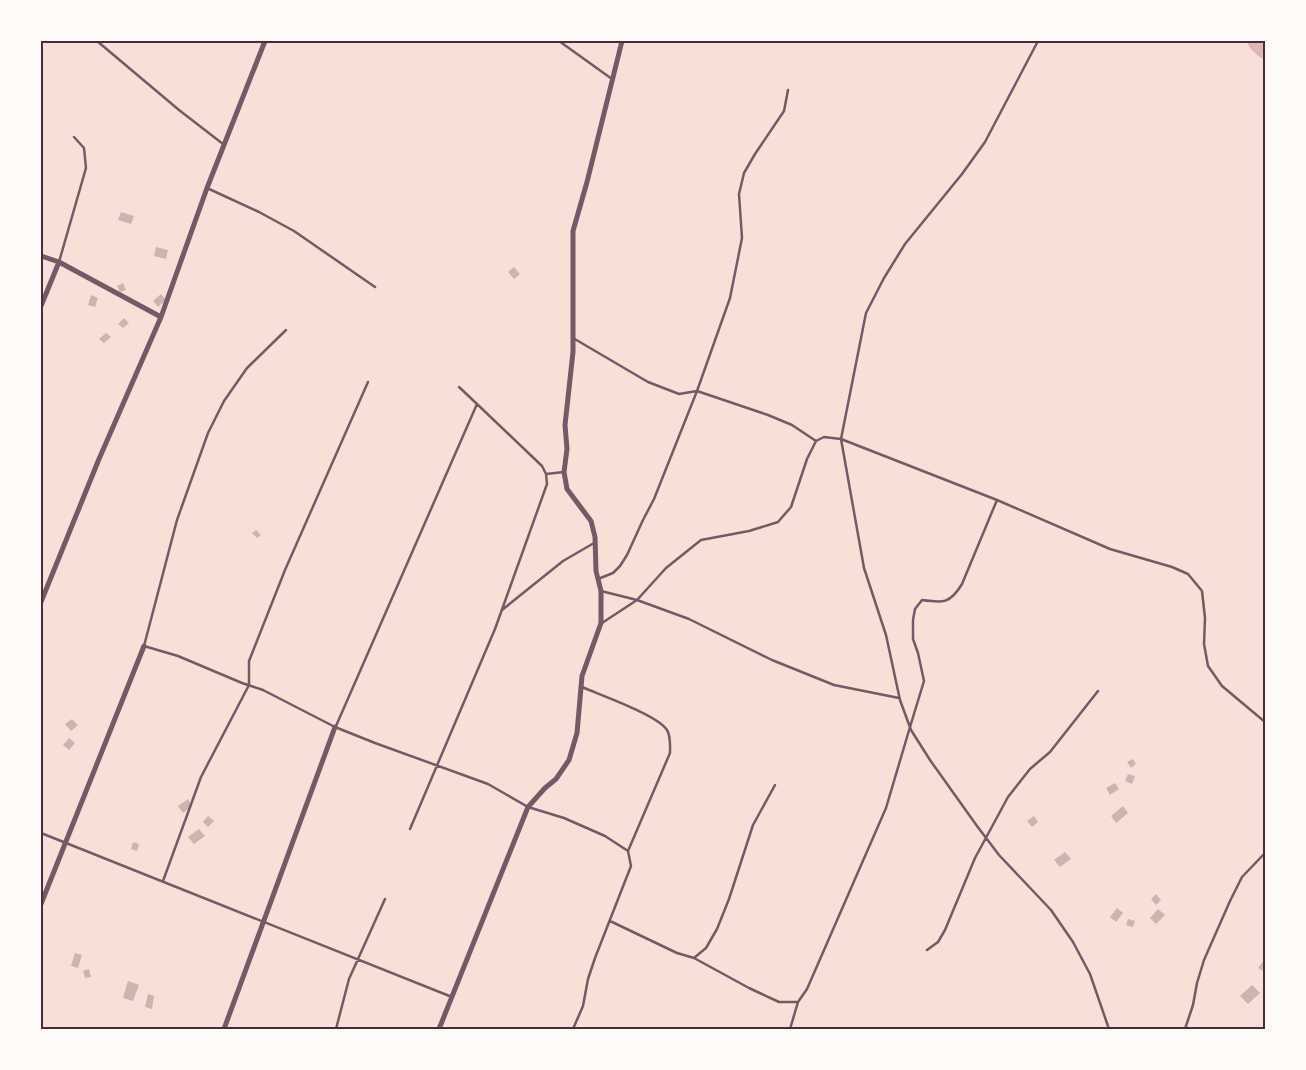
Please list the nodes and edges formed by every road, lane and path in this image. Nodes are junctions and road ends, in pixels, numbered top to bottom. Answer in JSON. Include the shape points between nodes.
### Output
{"nodes":[{"id":1,"x":98,"y":41,"type":"edge"},
{"id":2,"x":265,"y":41,"type":"edge"},
{"id":3,"x":559,"y":41,"type":"edge"},
{"id":4,"x":622,"y":41,"type":"edge"},
{"id":5,"x":1038,"y":41,"type":"edge"},
{"id":6,"x":612,"y":79,"type":"junction"},
{"id":7,"x":788,"y":90,"type":"dead end"},
{"id":8,"x":74,"y":137,"type":"dead end"},
{"id":9,"x":224,"y":145,"type":"junction"},
{"id":10,"x":207,"y":188,"type":"junction"},
{"id":11,"x":41,"y":256,"type":"edge"},
{"id":12,"x":59,"y":262,"type":"junction"},
{"id":13,"x":375,"y":287,"type":"dead end"},
{"id":14,"x":41,"y":306,"type":"edge"},
{"id":15,"x":161,"y":316,"type":"junction"},
{"id":16,"x":286,"y":330,"type":"dead end"},
{"id":17,"x":573,"y":338,"type":"junction"},
{"id":18,"x":368,"y":382,"type":"dead end"},
{"id":19,"x":459,"y":387,"type":"dead end"},
{"id":20,"x":697,"y":391,"type":"junction"},
{"id":21,"x":477,"y":404,"type":"junction"},
{"id":22,"x":841,"y":440,"type":"junction"},
{"id":23,"x":816,"y":441,"type":"junction"},
{"id":24,"x":564,"y":472,"type":"junction"},
{"id":25,"x":546,"y":474,"type":"junction"},
{"id":26,"x":998,"y":500,"type":"junction"},
{"id":27,"x":596,"y":542,"type":"junction"},
{"id":28,"x":598,"y":580,"type":"junction"},
{"id":29,"x":601,"y":591,"type":"junction"},
{"id":30,"x":637,"y":600,"type":"junction"},
{"id":31,"x":41,"y":602,"type":"edge"},
{"id":32,"x":501,"y":612,"type":"junction"},
{"id":33,"x":601,"y":623,"type":"junction"},
{"id":34,"x":144,"y":646,"type":"junction"},
{"id":35,"x":249,"y":685,"type":"junction"},
{"id":36,"x":581,"y":687,"type":"junction"},
{"id":37,"x":1098,"y":691,"type":"dead end"},
{"id":38,"x":899,"y":698,"type":"junction"},
{"id":39,"x":1265,"y":722,"type":"edge"},
{"id":40,"x":335,"y":727,"type":"junction"},
{"id":41,"x":910,"y":727,"type":"junction"},
{"id":42,"x":437,"y":766,"type":"junction"},
{"id":43,"x":775,"y":785,"type":"dead end"},
{"id":44,"x":528,"y":806,"type":"junction"},
{"id":45,"x":410,"y":829,"type":"dead end"},
{"id":46,"x":41,"y":833,"type":"edge"},
{"id":47,"x":986,"y":838,"type":"junction"},
{"id":48,"x":66,"y":842,"type":"junction"},
{"id":49,"x":628,"y":851,"type":"junction"},
{"id":50,"x":1265,"y":854,"type":"edge"},
{"id":51,"x":163,"y":881,"type":"junction"},
{"id":52,"x":385,"y":899,"type":"dead end"},
{"id":53,"x":41,"y":904,"type":"edge"},
{"id":54,"x":263,"y":921,"type":"junction"},
{"id":55,"x":610,"y":921,"type":"junction"},
{"id":56,"x":927,"y":950,"type":"dead end"},
{"id":57,"x":694,"y":958,"type":"junction"},
{"id":58,"x":358,"y":959,"type":"junction"},
{"id":59,"x":452,"y":997,"type":"junction"},
{"id":60,"x":798,"y":1002,"type":"junction"},
{"id":61,"x":224,"y":1029,"type":"edge"},
{"id":62,"x":336,"y":1029,"type":"edge"},
{"id":63,"x":439,"y":1029,"type":"edge"},
{"id":64,"x":573,"y":1029,"type":"edge"},
{"id":65,"x":790,"y":1029,"type":"edge"},
{"id":66,"x":1109,"y":1029,"type":"edge"},
{"id":67,"x":1185,"y":1029,"type":"edge"}],
"edges":[{"from":1,"to":9,"type":"lane"},
{"from":2,"to":9,"type":"street"},
{"from":3,"to":6,"type":"lane"},
{"from":4,"to":6,"type":"street"},
{"from":5,"to":22,"type":"lane","via":[[985,142],[905,244],[866,313]]},
{"from":6,"to":17,"type":"street","via":[[573,231]]},
{"from":7,"to":20,"type":"lane","via":[[784,111],[744,173],[739,194],[742,238],[730,298]]},
{"from":8,"to":12,"type":"lane","via":[[84,148],[86,168]]},
{"from":9,"to":10,"type":"street"},
{"from":10,"to":13,"type":"lane","via":[[294,231]]},
{"from":10,"to":15,"type":"street"},
{"from":11,"to":12,"type":"street"},
{"from":12,"to":14,"type":"street"},
{"from":12,"to":15,"type":"street"},
{"from":15,"to":31,"type":"street"},
{"from":16,"to":34,"type":"lane","via":[[247,368],[208,432],[177,520]]},
{"from":17,"to":20,"type":"lane","via":[[648,382],[679,394]]},
{"from":17,"to":24,"type":"street"},
{"from":18,"to":35,"type":"lane","via":[[285,570],[249,661]]},
{"from":19,"to":21,"type":"lane"},
{"from":20,"to":23,"type":"lane","via":[[792,425]]},
{"from":20,"to":28,"type":"lane","via":[[654,499],[627,554],[613,573]]},
{"from":21,"to":25,"type":"lane","via":[[534,457]]},
{"from":21,"to":40,"type":"lane"},
{"from":22,"to":23,"type":"lane","via":[[824,438]]},
{"from":22,"to":26,"type":"lane"},
{"from":22,"to":38,"type":"lane","via":[[864,568],[886,635]]},
{"from":23,"to":30,"type":"lane","via":[[791,507],[778,522],[701,540],[666,568]]},
{"from":24,"to":25,"type":"lane"},
{"from":24,"to":27,"type":"street","via":[[567,489],[591,521]]},
{"from":25,"to":32,"type":"lane","via":[[547,484]]},
{"from":26,"to":39,"type":"lane","via":[[1110,549],[1188,574],[1202,591],[1208,666],[1222,686]]},
{"from":26,"to":41,"type":"lane","via":[[955,595],[947,601],[922,600],[916,609],[913,639],[924,681]]},
{"from":27,"to":28,"type":"street"},
{"from":27,"to":32,"type":"lane","via":[[563,561]]},
{"from":28,"to":29,"type":"street"},
{"from":29,"to":30,"type":"lane"},
{"from":29,"to":33,"type":"street"},
{"from":30,"to":33,"type":"lane"},
{"from":30,"to":38,"type":"lane","via":[[689,619],[834,685]]},
{"from":32,"to":42,"type":"lane"},
{"from":33,"to":36,"type":"street"},
{"from":34,"to":35,"type":"lane"},
{"from":34,"to":48,"type":"street"},
{"from":35,"to":40,"type":"lane"},
{"from":35,"to":51,"type":"lane","via":[[201,777]]},
{"from":36,"to":44,"type":"street","via":[[578,733],[569,760],[556,779]]},
{"from":36,"to":49,"type":"lane","via":[[654,718],[666,729],[670,740],[670,753]]},
{"from":37,"to":47,"type":"lane","via":[[1050,752],[1030,769],[1008,797]]},
{"from":38,"to":41,"type":"lane"},
{"from":40,"to":42,"type":"lane"},
{"from":40,"to":54,"type":"street"},
{"from":41,"to":47,"type":"lane"},
{"from":41,"to":60,"type":"lane","via":[[886,808],[807,989]]},
{"from":42,"to":44,"type":"lane","via":[[488,784]]},
{"from":42,"to":45,"type":"lane"},
{"from":43,"to":57,"type":"lane","via":[[753,825],[716,929],[706,948]]},
{"from":44,"to":49,"type":"lane","via":[[605,836]]},
{"from":44,"to":59,"type":"street"},
{"from":46,"to":48,"type":"lane"},
{"from":47,"to":56,"type":"lane","via":[[945,930],[938,942]]},
{"from":47,"to":66,"type":"lane","via":[[999,856],[1052,910],[1073,942],[1090,974]]},
{"from":48,"to":51,"type":"lane"},
{"from":48,"to":53,"type":"street"},
{"from":49,"to":55,"type":"lane","via":[[631,866]]},
{"from":50,"to":67,"type":"lane","via":[[1242,877],[1226,910],[1204,960]]},
{"from":51,"to":54,"type":"lane"},
{"from":52,"to":58,"type":"lane"},
{"from":54,"to":58,"type":"lane"},
{"from":54,"to":61,"type":"street"},
{"from":55,"to":57,"type":"lane"},
{"from":55,"to":64,"type":"lane"},
{"from":57,"to":60,"type":"lane","via":[[780,1002]]},
{"from":58,"to":59,"type":"lane"},
{"from":58,"to":62,"type":"lane","via":[[349,979]]},
{"from":59,"to":63,"type":"street"},
{"from":60,"to":65,"type":"lane"}]}
